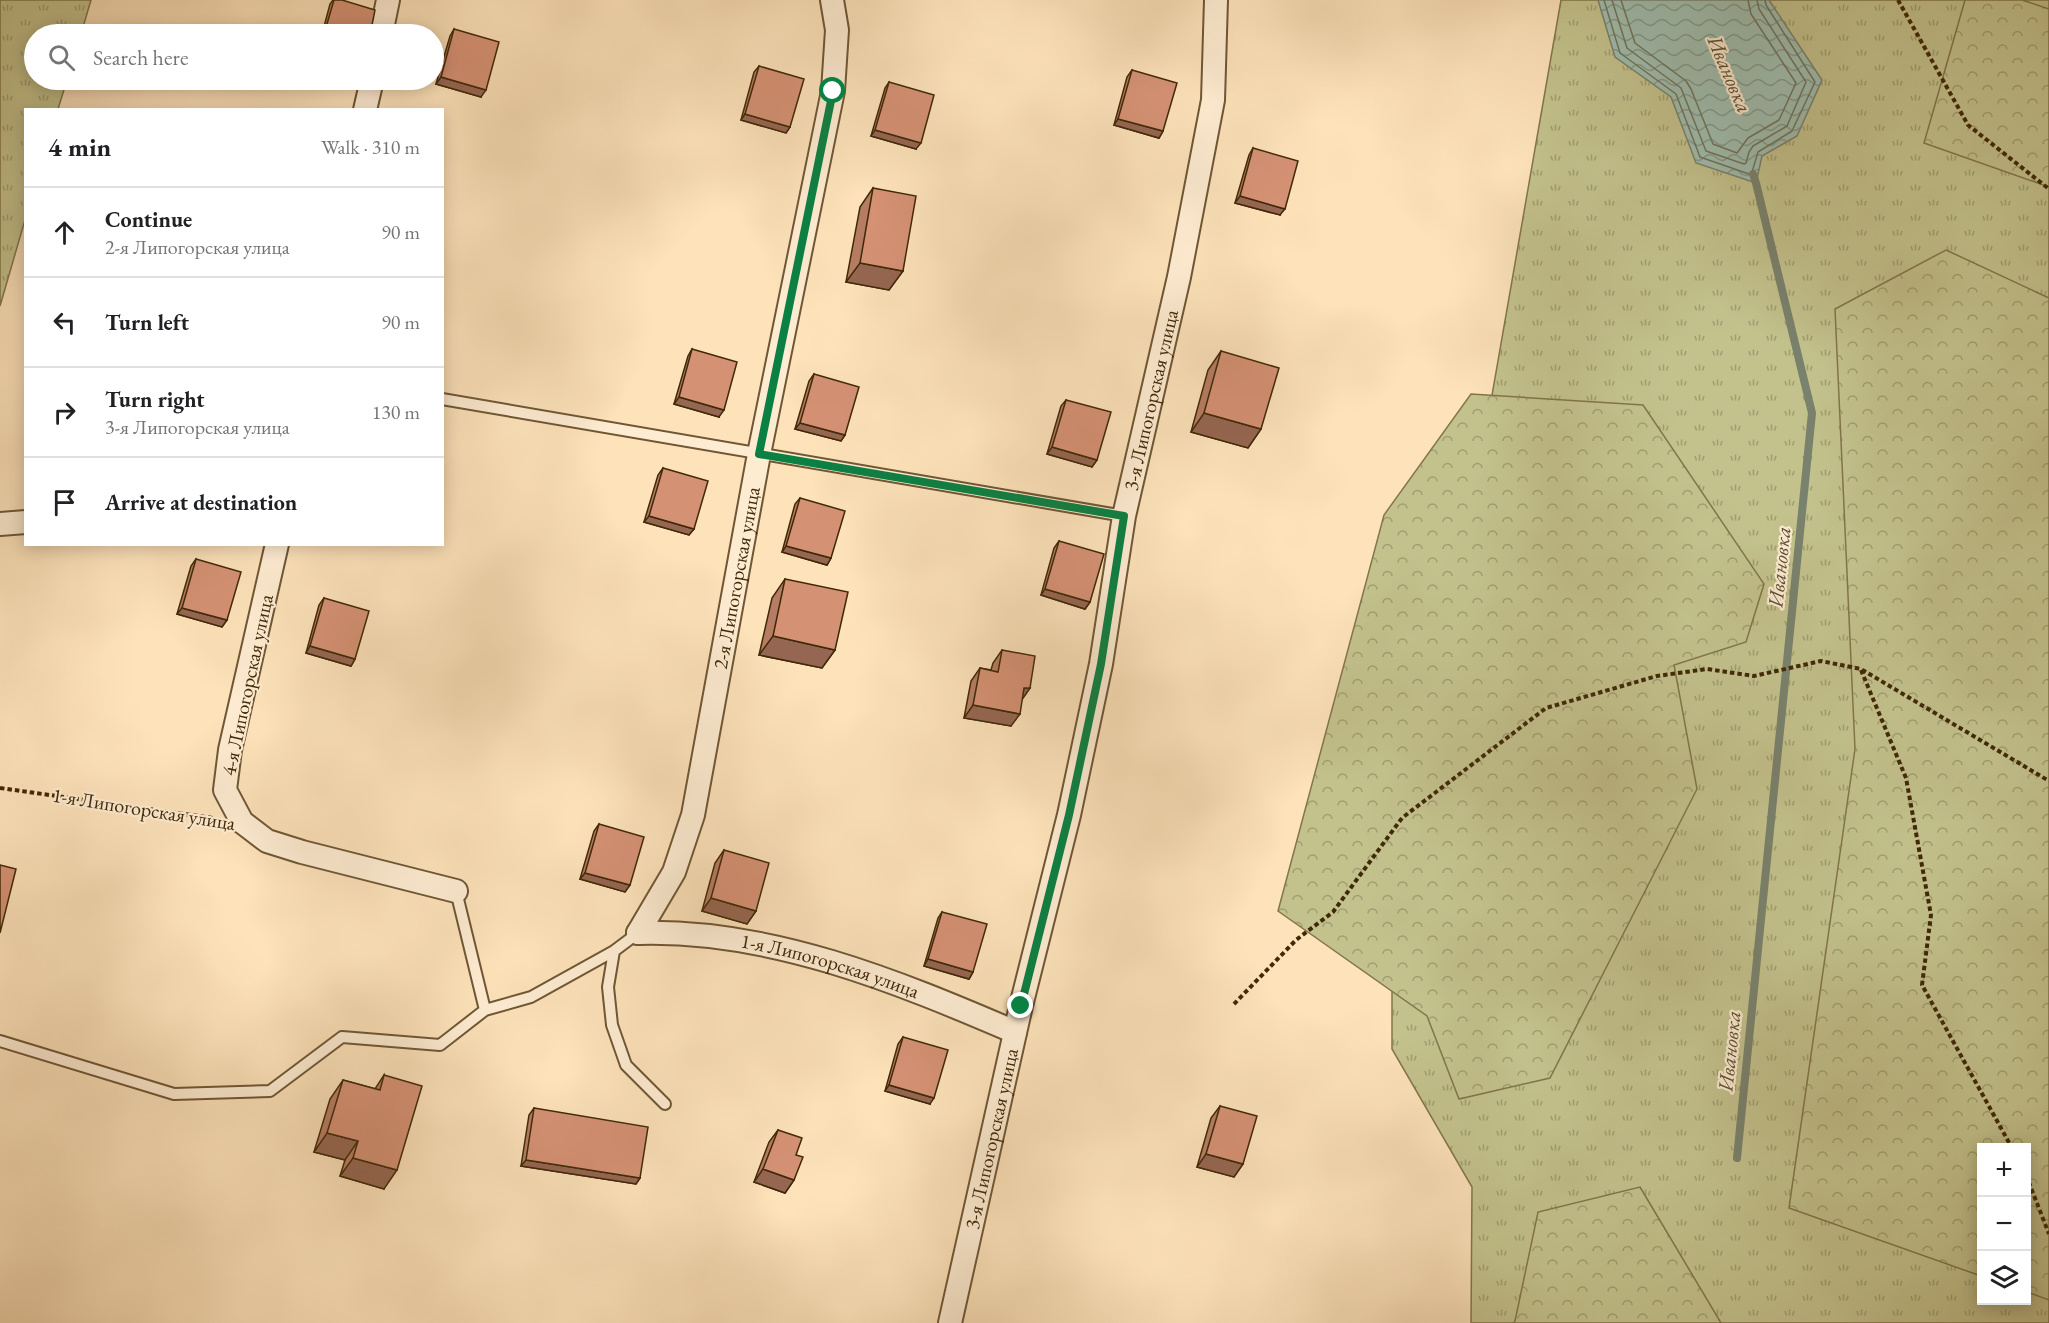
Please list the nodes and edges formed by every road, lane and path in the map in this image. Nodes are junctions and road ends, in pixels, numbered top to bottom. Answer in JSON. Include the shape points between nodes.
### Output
{"nodes":[{"id":1,"x":388,"y":0,"type":"edge"},
{"id":2,"x":832,"y":0,"type":"edge"},
{"id":3,"x":1216,"y":0,"type":"edge"},
{"id":4,"x":1898,"y":0,"type":"edge"},
{"id":5,"x":383,"y":24,"type":"edge"},
{"id":6,"x":370,"y":90,"type":"edge"},
{"id":7,"x":365,"y":108,"type":"edge"},
{"id":8,"x":2049,"y":189,"type":"edge"},
{"id":9,"x":444,"y":399,"type":"edge"},
{"id":10,"x":759,"y":454,"type":"junction"},
{"id":11,"x":1124,"y":516,"type":"junction"},
{"id":12,"x":24,"y":522,"type":"edge"},
{"id":13,"x":0,"y":524,"type":"edge"},
{"id":14,"x":277,"y":546,"type":"edge"},
{"id":15,"x":1861,"y":669,"type":"junction"},
{"id":16,"x":2049,"y":781,"type":"edge"},
{"id":17,"x":0,"y":788,"type":"edge"},
{"id":18,"x":242,"y":822,"type":"junction"},
{"id":19,"x":456,"y":891,"type":"joint"},
{"id":20,"x":638,"y":933,"type":"junction"},
{"id":21,"x":614,"y":951,"type":"junction"},
{"id":22,"x":1234,"y":1004,"type":"dead end"},
{"id":23,"x":485,"y":1010,"type":"junction"},
{"id":24,"x":1015,"y":1032,"type":"junction"},
{"id":25,"x":0,"y":1041,"type":"edge"},
{"id":26,"x":665,"y":1104,"type":"dead end"},
{"id":27,"x":2009,"y":1143,"type":"edge"},
{"id":28,"x":2031,"y":1188,"type":"edge"},
{"id":29,"x":2049,"y":1234,"type":"edge"},
{"id":30,"x":950,"y":1323,"type":"edge"}],
"edges":[{"from":1,"to":5,"type":"street"},
{"from":2,"to":10,"type":"street","name":"2-я Липогорская улица","via":[[837,30],[833,91]]},
{"from":3,"to":11,"type":"street","name":"3-я Липогорская улица","via":[[1213,100],[1179,277]]},
{"from":4,"to":8,"type":"path","via":[[1968,125]]},
{"from":6,"to":7,"type":"street"},
{"from":9,"to":10,"type":"lane"},
{"from":10,"to":11,"type":"lane"},
{"from":10,"to":20,"type":"street","name":"2-я Липогорская улица","via":[[693,815],[674,872]]},
{"from":11,"to":24,"type":"street","name":"3-я Липогорская улица","via":[[1101,664],[1069,815]]},
{"from":12,"to":13,"type":"street"},
{"from":14,"to":18,"type":"street","name":"4-я Липогорская улица","via":[[230,750],[225,790]]},
{"from":15,"to":16,"type":"path"},
{"from":15,"to":22,"type":"path","via":[[1821,661],[1754,675],[1707,669],[1657,675],[1546,708],[1402,818],[1333,912],[1296,940]]},
{"from":15,"to":27,"type":"path","via":[[1906,778],[1931,915],[1922,985]]},
{"from":17,"to":18,"type":"path","name":"1-я Липогорская улица"},
{"from":18,"to":19,"type":"street","name":"1-я Липогорская улица","via":[[267,841]]},
{"from":19,"to":23,"type":"lane"},
{"from":20,"to":21,"type":"lane"},
{"from":20,"to":24,"type":"street","name":"1-я Липогорская улица","via":[[674,932],[749,940],[926,994]]},
{"from":21,"to":23,"type":"lane","via":[[531,997]]},
{"from":21,"to":26,"type":"lane","via":[[608,987],[612,1025],[626,1065]]},
{"from":23,"to":25,"type":"lane","via":[[440,1045],[342,1036],[270,1091],[174,1094]]},
{"from":24,"to":30,"type":"street","name":"3-я Липогорская улица"},
{"from":28,"to":29,"type":"path"}]}
